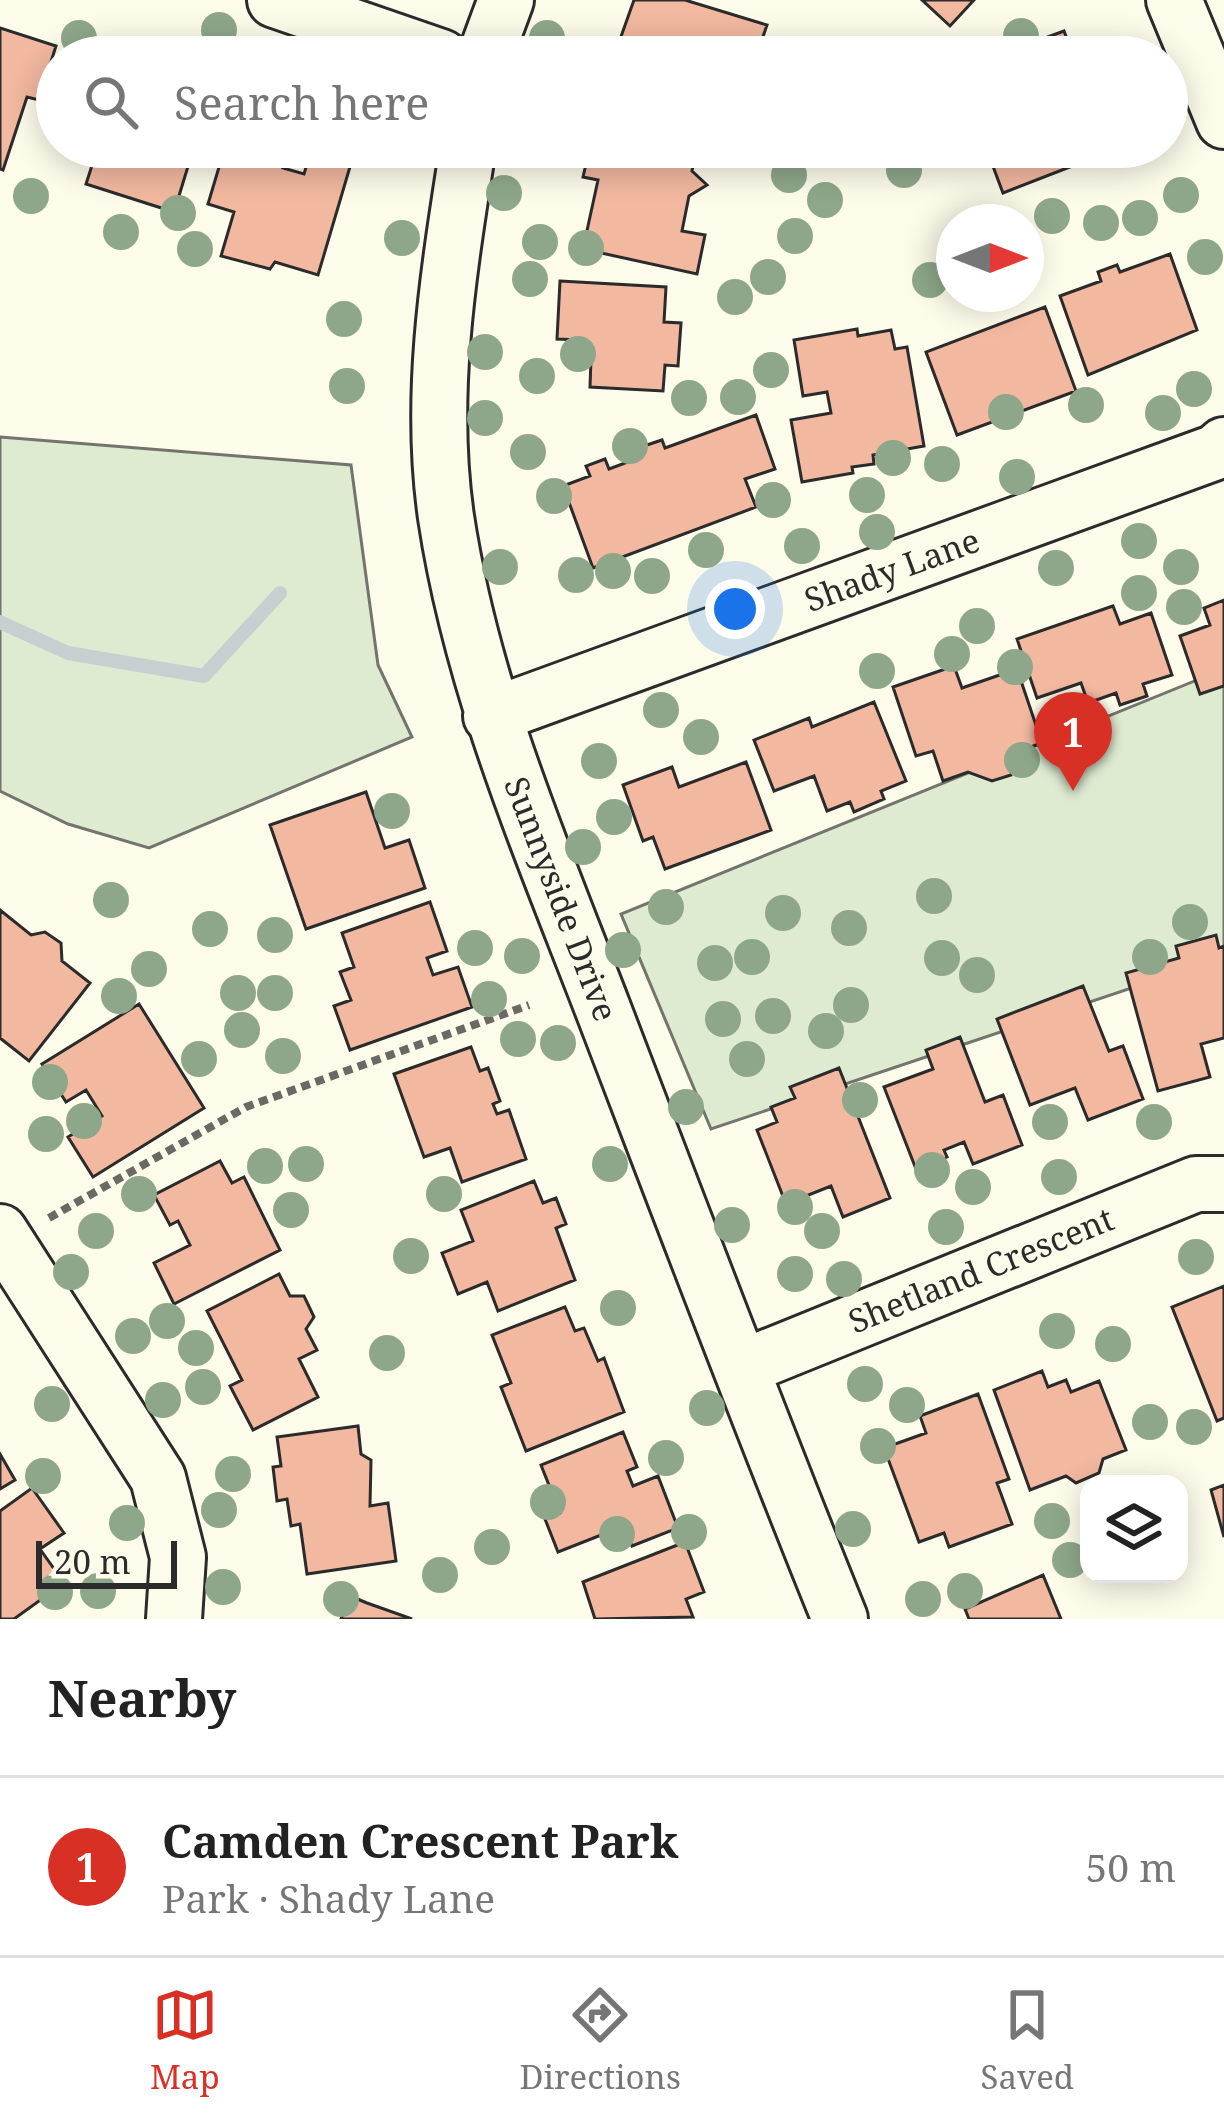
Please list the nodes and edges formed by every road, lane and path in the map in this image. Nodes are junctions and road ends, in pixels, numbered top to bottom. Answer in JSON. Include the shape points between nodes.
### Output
{"nodes":[{"id":1,"x":275,"y":0,"type":"edge"},
{"id":2,"x":506,"y":0,"type":"edge"},
{"id":3,"x":1174,"y":0,"type":"edge"},
{"id":4,"x":380,"y":36,"type":"edge"},
{"id":5,"x":493,"y":36,"type":"edge"},
{"id":6,"x":1224,"y":121,"type":"edge"},
{"id":7,"x":465,"y":168,"type":"edge"},
{"id":8,"x":1224,"y":445,"type":"edge"},
{"id":9,"x":491,"y":716,"type":"junction"},
{"id":10,"x":529,"y":1006,"type":"dead end"},
{"id":11,"x":1224,"y":1184,"type":"edge"},
{"id":12,"x":3,"y":1237,"type":"edge"},
{"id":13,"x":741,"y":1368,"type":"junction"},
{"id":14,"x":174,"y":1619,"type":"edge"},
{"id":15,"x":840,"y":1619,"type":"edge"}],
"edges":[{"from":1,"to":4,"type":"street"},
{"from":2,"to":5,"type":"street"},
{"from":3,"to":6,"type":"street"},
{"from":7,"to":9,"type":"street","name":"Sunnyside Drive","via":[[438,407],[446,517]]},
{"from":8,"to":9,"type":"street","name":"Shady Lane"},
{"from":9,"to":13,"type":"street","name":"Sunnyside Drive"},
{"from":10,"to":12,"type":"path","via":[[246,1107]]},
{"from":11,"to":13,"type":"street","name":"Shetland Crescent","via":[[1196,1184]]},
{"from":12,"to":14,"type":"street","via":[[158,1478],[178,1558]]},
{"from":13,"to":15,"type":"street","name":"Sunnyside Drive"}]}
